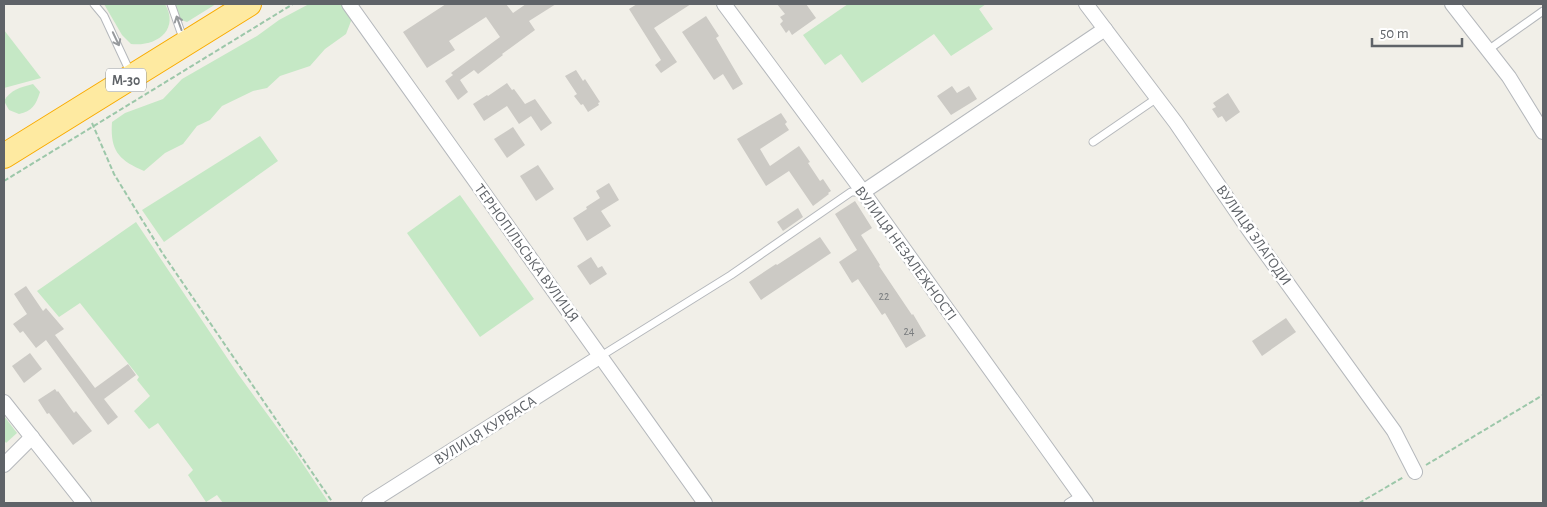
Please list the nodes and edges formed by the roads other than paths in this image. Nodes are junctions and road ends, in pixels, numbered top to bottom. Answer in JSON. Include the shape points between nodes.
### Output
{"nodes":[{"id":1,"x":94,"y":4,"type":"edge"},
{"id":2,"x":171,"y":4,"type":"edge"},
{"id":3,"x":249,"y":4,"type":"edge"},
{"id":4,"x":349,"y":4,"type":"edge"},
{"id":5,"x":724,"y":4,"type":"edge"},
{"id":6,"x":1086,"y":4,"type":"edge"},
{"id":7,"x":1452,"y":4,"type":"edge"},
{"id":8,"x":1543,"y":11,"type":"edge"},
{"id":9,"x":1105,"y":29,"type":"junction"},
{"id":10,"x":185,"y":44,"type":"junction"},
{"id":11,"x":1488,"y":50,"type":"junction"},
{"id":12,"x":132,"y":76,"type":"junction"},
{"id":13,"x":1157,"y":98,"type":"junction"},
{"id":14,"x":1543,"y":132,"type":"edge"},
{"id":15,"x":1093,"y":142,"type":"dead end"},
{"id":16,"x":4,"y":156,"type":"edge"},
{"id":17,"x":863,"y":192,"type":"junction"},
{"id":18,"x":601,"y":356,"type":"junction"},
{"id":19,"x":4,"y":402,"type":"edge"},
{"id":20,"x":32,"y":437,"type":"junction"},
{"id":21,"x":4,"y":465,"type":"edge"},
{"id":22,"x":1415,"y":472,"type":"road end"},
{"id":23,"x":1084,"y":499,"type":"edge"},
{"id":24,"x":84,"y":503,"type":"edge"},
{"id":25,"x":369,"y":503,"type":"edge"},
{"id":26,"x":705,"y":503,"type":"edge"},
{"id":27,"x":1068,"y":503,"type":"edge"}],
"edges":[{"from":1,"to":12,"type":"lane","one_way":true,"via":[[104,16]]},
{"from":10,"to":2,"type":"lane","one_way":true},
{"from":3,"to":10,"type":"highway","number":"М-30"},
{"from":4,"to":18,"type":"street","name":"ТЕРНОПІЛЬСЬКА ВУЛИЦЯ"},
{"from":5,"to":17,"type":"street","name":"ВУЛИЦЯ НЕЗАЛЕЖНОСТІ"},
{"from":6,"to":9,"type":"street","name":"ВУЛИЦЯ ЗЛАГОДИ"},
{"from":7,"to":11,"type":"street"},
{"from":8,"to":11,"type":"lane"},
{"from":9,"to":13,"type":"street","name":"ВУЛИЦЯ ЗЛАГОДИ"},
{"from":9,"to":17,"type":"street"},
{"from":10,"to":12,"type":"highway","number":"М-30"},
{"from":11,"to":14,"type":"street"},
{"from":12,"to":16,"type":"highway","number":"М-30"},
{"from":13,"to":15,"type":"lane"},
{"from":13,"to":22,"type":"street","name":"ВУЛИЦЯ ЗЛАГОДИ","via":[[1394,431]]},
{"from":17,"to":18,"type":"lane","via":[[851,192],[730,275]]},
{"from":17,"to":23,"type":"street","name":"ВУЛИЦЯ НЕЗАЛЕЖНОСТІ"},
{"from":18,"to":25,"type":"street","name":"ВУЛИЦЯ КУРБАСА"},
{"from":18,"to":26,"type":"street","name":"ТЕРНОПІЛЬСЬКА ВУЛИЦЯ"},
{"from":19,"to":20,"type":"street"},
{"from":20,"to":21,"type":"street"},
{"from":20,"to":24,"type":"street"},
{"from":23,"to":27,"type":"lane"}]}
